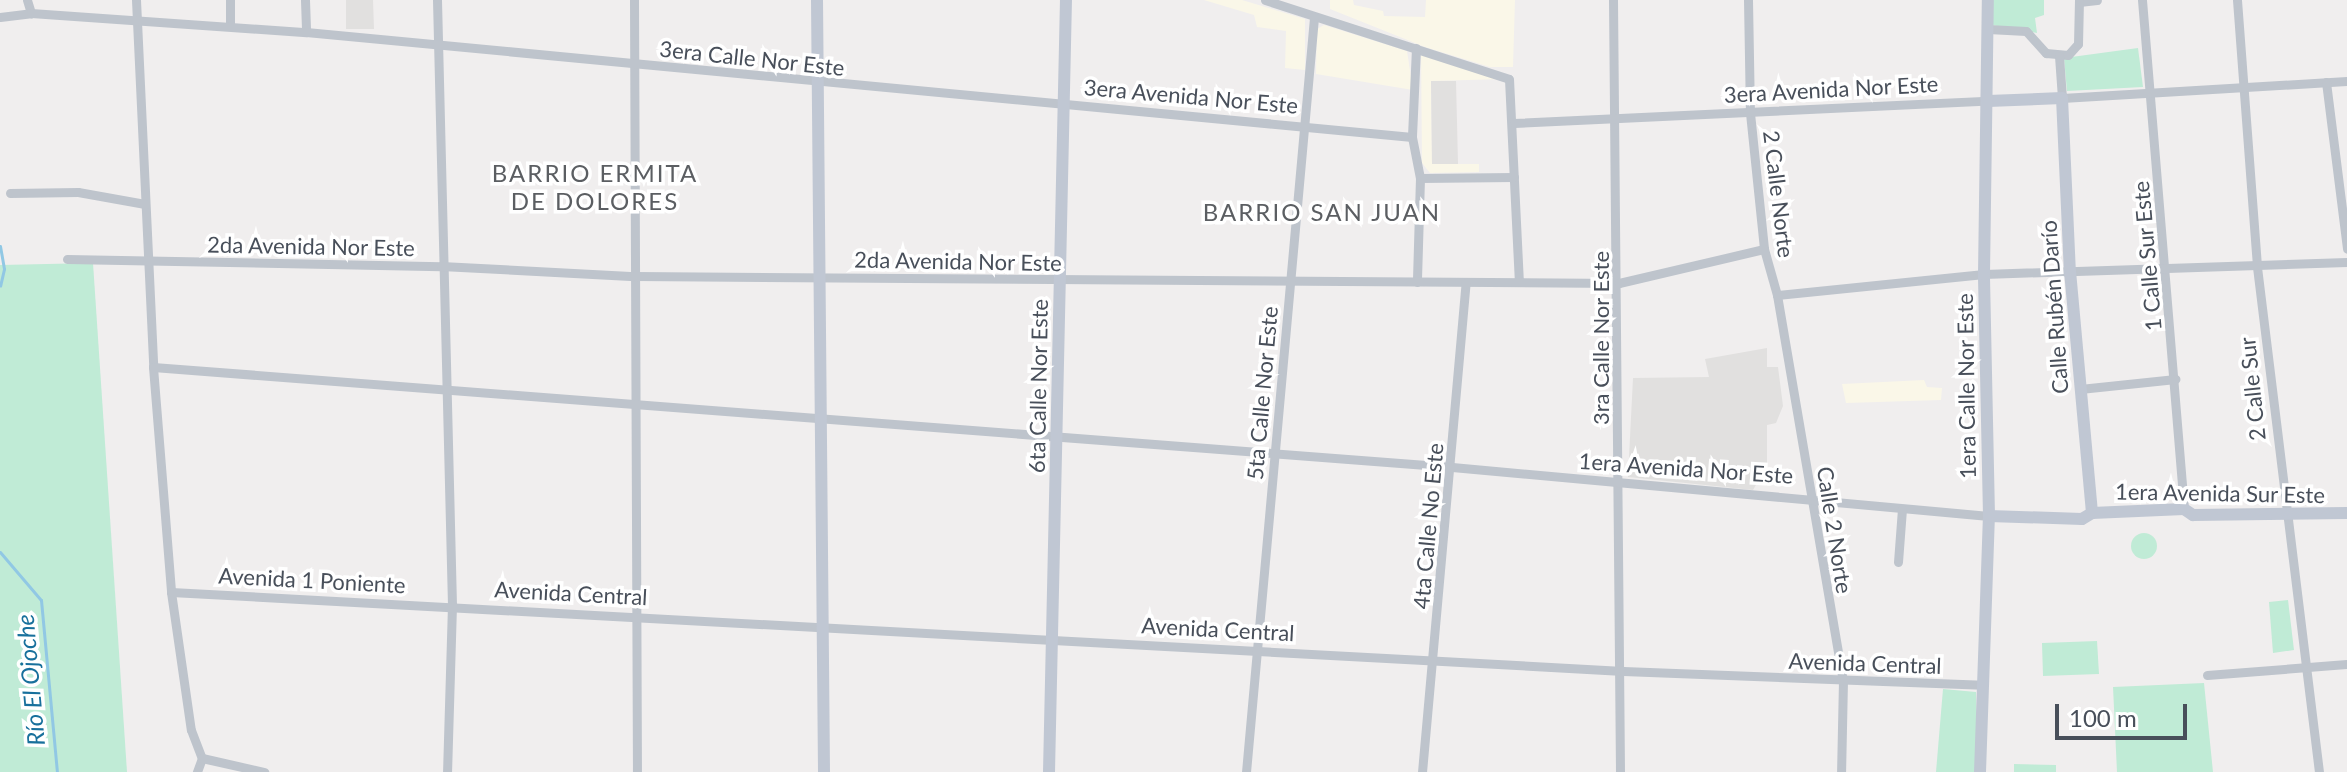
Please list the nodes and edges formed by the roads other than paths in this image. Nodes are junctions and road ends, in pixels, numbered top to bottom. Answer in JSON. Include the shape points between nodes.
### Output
{"nodes":[{"id":1,"x":27,"y":0,"type":"edge"},
{"id":2,"x":136,"y":0,"type":"edge"},
{"id":3,"x":230,"y":0,"type":"edge"},
{"id":4,"x":305,"y":0,"type":"edge"},
{"id":5,"x":437,"y":0,"type":"edge"},
{"id":6,"x":634,"y":0,"type":"edge"},
{"id":7,"x":817,"y":0,"type":"edge"},
{"id":8,"x":1066,"y":0,"type":"edge"},
{"id":9,"x":1265,"y":0,"type":"edge"},
{"id":10,"x":1613,"y":0,"type":"edge"},
{"id":11,"x":1748,"y":0,"type":"edge"},
{"id":12,"x":1988,"y":0,"type":"edge"},
{"id":13,"x":2097,"y":0,"type":"edge"},
{"id":14,"x":2142,"y":0,"type":"edge"},
{"id":15,"x":2237,"y":0,"type":"edge"},
{"id":16,"x":2079,"y":1,"type":"edge"},
{"id":17,"x":31,"y":13,"type":"junction"},
{"id":18,"x":1314,"y":17,"type":"junction"},
{"id":19,"x":136,"y":18,"type":"junction"},
{"id":20,"x":2,"y":19,"type":"edge"},
{"id":21,"x":230,"y":26,"type":"junction"},
{"id":22,"x":1988,"y":29,"type":"junction"},
{"id":23,"x":306,"y":32,"type":"junction"},
{"id":24,"x":437,"y":45,"type":"junction"},
{"id":25,"x":1416,"y":48,"type":"junction"},
{"id":26,"x":2059,"y":56,"type":"junction"},
{"id":27,"x":635,"y":64,"type":"junction"},
{"id":28,"x":817,"y":81,"type":"junction"},
{"id":29,"x":2347,"y":81,"type":"edge"},
{"id":30,"x":2326,"y":82,"type":"junction"},
{"id":31,"x":2246,"y":86,"type":"junction"},
{"id":32,"x":2150,"y":92,"type":"junction"},
{"id":33,"x":2062,"y":98,"type":"junction"},
{"id":34,"x":1988,"y":101,"type":"junction"},
{"id":35,"x":1063,"y":106,"type":"junction"},
{"id":36,"x":1750,"y":113,"type":"junction"},
{"id":37,"x":1615,"y":120,"type":"junction"},
{"id":38,"x":1514,"y":123,"type":"junction"},
{"id":39,"x":1304,"y":126,"type":"junction"},
{"id":40,"x":1412,"y":137,"type":"junction"},
{"id":41,"x":1514,"y":177,"type":"junction"},
{"id":42,"x":1420,"y":178,"type":"junction"},
{"id":43,"x":10,"y":193,"type":"dead end"},
{"id":44,"x":145,"y":204,"type":"junction"},
{"id":45,"x":1764,"y":249,"type":"junction"},
{"id":46,"x":2347,"y":249,"type":"edge"},
{"id":47,"x":67,"y":259,"type":"dead end"},
{"id":48,"x":148,"y":261,"type":"junction"},
{"id":49,"x":2347,"y":262,"type":"edge"},
{"id":50,"x":441,"y":266,"type":"junction"},
{"id":51,"x":2257,"y":267,"type":"junction"},
{"id":52,"x":2166,"y":269,"type":"junction"},
{"id":53,"x":2070,"y":271,"type":"junction"},
{"id":54,"x":1984,"y":274,"type":"junction"},
{"id":55,"x":635,"y":276,"type":"junction"},
{"id":56,"x":819,"y":277,"type":"junction"},
{"id":57,"x":1059,"y":280,"type":"junction"},
{"id":58,"x":1417,"y":282,"type":"junction"},
{"id":59,"x":1519,"y":282,"type":"junction"},
{"id":60,"x":1466,"y":283,"type":"junction"},
{"id":61,"x":1619,"y":283,"type":"junction"},
{"id":62,"x":1290,"y":284,"type":"junction"},
{"id":63,"x":1777,"y":295,"type":"junction"},
{"id":64,"x":153,"y":367,"type":"junction"},
{"id":65,"x":2175,"y":379,"type":"junction"},
{"id":66,"x":447,"y":388,"type":"junction"},
{"id":67,"x":2080,"y":389,"type":"junction"},
{"id":68,"x":636,"y":403,"type":"junction"},
{"id":69,"x":820,"y":418,"type":"junction"},
{"id":70,"x":1058,"y":437,"type":"junction"},
{"id":71,"x":1275,"y":454,"type":"junction"},
{"id":72,"x":1452,"y":467,"type":"junction"},
{"id":73,"x":1620,"y":484,"type":"junction"},
{"id":74,"x":1812,"y":498,"type":"junction"},
{"id":75,"x":1902,"y":509,"type":"junction"},
{"id":76,"x":2184,"y":509,"type":"junction"},
{"id":77,"x":2092,"y":513,"type":"junction"},
{"id":78,"x":2347,"y":513,"type":"edge"},
{"id":79,"x":1989,"y":516,"type":"junction"},
{"id":80,"x":2284,"y":517,"type":"junction"},
{"id":81,"x":1898,"y":562,"type":"dead end"},
{"id":82,"x":171,"y":592,"type":"junction"},
{"id":83,"x":452,"y":605,"type":"junction"},
{"id":84,"x":636,"y":614,"type":"junction"},
{"id":85,"x":823,"y":626,"type":"junction"},
{"id":86,"x":1051,"y":640,"type":"junction"},
{"id":87,"x":1257,"y":649,"type":"junction"},
{"id":88,"x":1434,"y":659,"type":"junction"},
{"id":89,"x":2347,"y":664,"type":"edge"},
{"id":90,"x":2306,"y":668,"type":"junction"},
{"id":91,"x":1623,"y":671,"type":"junction"},
{"id":92,"x":2207,"y":675,"type":"dead end"},
{"id":93,"x":1843,"y":680,"type":"junction"},
{"id":94,"x":1982,"y":685,"type":"junction"},
{"id":95,"x":202,"y":758,"type":"junction"},
{"id":96,"x":197,"y":772,"type":"edge"},
{"id":97,"x":264,"y":772,"type":"edge"},
{"id":98,"x":447,"y":772,"type":"edge"},
{"id":99,"x":637,"y":772,"type":"edge"},
{"id":100,"x":824,"y":772,"type":"edge"},
{"id":101,"x":1049,"y":772,"type":"edge"},
{"id":102,"x":1246,"y":772,"type":"edge"},
{"id":103,"x":1422,"y":772,"type":"edge"},
{"id":104,"x":1620,"y":772,"type":"edge"},
{"id":105,"x":1841,"y":772,"type":"edge"},
{"id":106,"x":1980,"y":772,"type":"edge"},
{"id":107,"x":2319,"y":772,"type":"edge"}],
"edges":[{"from":1,"to":17,"type":"street"},
{"from":2,"to":19,"type":"street"},
{"from":3,"to":21,"type":"street"},
{"from":4,"to":23,"type":"street"},
{"from":5,"to":24,"type":"street"},
{"from":6,"to":27,"type":"street"},
{"from":7,"to":28,"type":"street"},
{"from":8,"to":35,"type":"street","name":"6ta Calle Nor Este"},
{"from":9,"to":18,"type":"street"},
{"from":10,"to":37,"type":"street","name":"3ra Calle Nor Este"},
{"from":11,"to":36,"type":"street","name":"2 Calle Norte"},
{"from":12,"to":22,"type":"street","name":"1era Calle Nor Este"},
{"from":13,"to":16,"type":"street"},
{"from":14,"to":32,"type":"street","name":"1 Calle Sur Este"},
{"from":15,"to":31,"type":"street","name":"2 Calle Sur"},
{"from":16,"to":26,"type":"street","via":[[2078,44],[2075,51]]},
{"from":17,"to":19,"type":"street"},
{"from":17,"to":20,"type":"street"},
{"from":18,"to":25,"type":"street"},
{"from":18,"to":39,"type":"street","name":"5ta Calle Nor Este"},
{"from":19,"to":21,"type":"street"},
{"from":19,"to":44,"type":"street"},
{"from":21,"to":23,"type":"street"},
{"from":22,"to":26,"type":"street","via":[[2026,31],[2046,53]]},
{"from":22,"to":34,"type":"street","name":"1era Calle Nor Este"},
{"from":23,"to":24,"type":"street"},
{"from":24,"to":27,"type":"street","name":"3era Calle Nor Este"},
{"from":24,"to":50,"type":"street"},
{"from":25,"to":38,"type":"street","via":[[1509,79]]},
{"from":25,"to":40,"type":"street"},
{"from":26,"to":33,"type":"street"},
{"from":27,"to":28,"type":"street","name":"3era Calle Nor Este"},
{"from":27,"to":55,"type":"street"},
{"from":28,"to":35,"type":"street","name":"3era Calle Nor Este"},
{"from":28,"to":56,"type":"street"},
{"from":29,"to":30,"type":"street","name":"3era Avenida Nor Este"},
{"from":30,"to":31,"type":"street","name":"3era Avenida Nor Este"},
{"from":30,"to":46,"type":"street"},
{"from":31,"to":32,"type":"street","name":"3era Avenida Nor Este"},
{"from":31,"to":51,"type":"street","name":"2 Calle Sur"},
{"from":32,"to":33,"type":"street","name":"3era Avenida Nor Este"},
{"from":32,"to":52,"type":"street","name":"1 Calle Sur Este"},
{"from":33,"to":34,"type":"street","name":"3era Avenida Nor Este"},
{"from":33,"to":53,"type":"street","name":"Calle Rubén Darío"},
{"from":34,"to":36,"type":"street","name":"3era Avenida Nor Este"},
{"from":34,"to":54,"type":"street","name":"1era Calle Nor Este"},
{"from":35,"to":39,"type":"street","name":"3era Avenida Nor Este"},
{"from":35,"to":57,"type":"street","name":"6ta Calle Nor Este"},
{"from":36,"to":37,"type":"street","name":"3era Avenida Nor Este"},
{"from":36,"to":45,"type":"street","name":"2 Calle Norte"},
{"from":37,"to":38,"type":"street","name":"3era Avenida Nor Este"},
{"from":37,"to":61,"type":"street","name":"3ra Calle Nor Este"},
{"from":38,"to":41,"type":"street"},
{"from":39,"to":40,"type":"street","name":"3era Avenida Nor Este"},
{"from":39,"to":62,"type":"street","name":"5ta Calle Nor Este"},
{"from":40,"to":42,"type":"street"},
{"from":41,"to":42,"type":"street"},
{"from":41,"to":59,"type":"street"},
{"from":42,"to":58,"type":"street"},
{"from":43,"to":44,"type":"street","via":[[78,192]]},
{"from":44,"to":48,"type":"street"},
{"from":45,"to":61,"type":"street","name":"2da Avenida Nor Este"},
{"from":45,"to":63,"type":"street","name":"2 Calle Norte"},
{"from":47,"to":48,"type":"street","name":"2da Avenida Nor Este"},
{"from":48,"to":50,"type":"street","name":"2da Avenida Nor Este"},
{"from":48,"to":64,"type":"street"},
{"from":49,"to":51,"type":"street"},
{"from":50,"to":55,"type":"street","name":"2da Avenida Nor Este"},
{"from":50,"to":66,"type":"street"},
{"from":51,"to":52,"type":"street"},
{"from":51,"to":80,"type":"street","name":"2 Calle Sur"},
{"from":52,"to":53,"type":"street"},
{"from":52,"to":65,"type":"street","name":"1 Calle Sur Este"},
{"from":53,"to":54,"type":"street"},
{"from":53,"to":67,"type":"street","name":"Calle Rubén Darío"},
{"from":54,"to":63,"type":"street"},
{"from":54,"to":79,"type":"street","name":"1era Calle Nor Este"},
{"from":55,"to":56,"type":"street","name":"2da Avenida Nor Este"},
{"from":55,"to":68,"type":"street"},
{"from":56,"to":57,"type":"street","name":"2da Avenida Nor Este"},
{"from":56,"to":69,"type":"street"},
{"from":57,"to":62,"type":"street","name":"2da Avenida Nor Este"},
{"from":57,"to":70,"type":"street","name":"6ta Calle Nor Este"},
{"from":58,"to":60,"type":"street","name":"2da Avenida Nor Este"},
{"from":58,"to":62,"type":"street","name":"2da Avenida Nor Este"},
{"from":59,"to":60,"type":"street","name":"2da Avenida Nor Este"},
{"from":59,"to":61,"type":"street","name":"2da Avenida Nor Este"},
{"from":60,"to":72,"type":"street","name":"4ta Calle No Este"},
{"from":61,"to":73,"type":"street","name":"3ra Calle Nor Este"},
{"from":62,"to":71,"type":"street","name":"5ta Calle Nor Este"},
{"from":63,"to":74,"type":"street","name":"Calle 2 Norte"},
{"from":64,"to":66,"type":"street"},
{"from":64,"to":82,"type":"street"},
{"from":65,"to":67,"type":"street"},
{"from":65,"to":76,"type":"street","name":"1 Calle Sur Este"},
{"from":66,"to":68,"type":"street"},
{"from":66,"to":83,"type":"street"},
{"from":67,"to":77,"type":"street","name":"Calle Rubén Darío"},
{"from":68,"to":69,"type":"street"},
{"from":68,"to":84,"type":"street"},
{"from":69,"to":70,"type":"street"},
{"from":69,"to":85,"type":"street"},
{"from":70,"to":71,"type":"street"},
{"from":70,"to":86,"type":"street","name":"6ta Calle Nor Este"},
{"from":71,"to":72,"type":"street","name":"1era Avenida Nor Este"},
{"from":71,"to":87,"type":"street","name":"5ta Calle Nor Este"},
{"from":72,"to":73,"type":"street","name":"1era Avenida Nor Este"},
{"from":72,"to":88,"type":"street","name":"4ta Calle No Este"},
{"from":73,"to":74,"type":"street","name":"1era Avenida Nor Este"},
{"from":73,"to":91,"type":"street","name":"3ra Calle Nor Este"},
{"from":74,"to":75,"type":"street","name":"1era Avenida Nor Este"},
{"from":74,"to":93,"type":"street","name":"Calle 2 Norte"},
{"from":75,"to":79,"type":"street","name":"1era Avenida Nor Este"},
{"from":75,"to":81,"type":"street"},
{"from":76,"to":77,"type":"street","name":"1era Avenida Sur Este"},
{"from":76,"to":80,"type":"street","name":"1era Avenida Sur Este","via":[[2193,515]]},
{"from":77,"to":79,"type":"street","name":"1era Avenida Nor Este","via":[[2082,519]]},
{"from":78,"to":80,"type":"street","name":"1era Avenida Sur Este"},
{"from":79,"to":94,"type":"street","name":"1era Calle Nor Este"},
{"from":80,"to":90,"type":"street","name":"2 Calle Sur"},
{"from":82,"to":83,"type":"street","name":"Avenida 1 Poniente"},
{"from":82,"to":95,"type":"street","via":[[191,730]]},
{"from":83,"to":84,"type":"street","name":"Avenida Central"},
{"from":83,"to":98,"type":"street"},
{"from":84,"to":85,"type":"street","name":"Avenida Central"},
{"from":84,"to":99,"type":"street"},
{"from":85,"to":86,"type":"street","name":"Avenida Central"},
{"from":85,"to":100,"type":"street"},
{"from":86,"to":87,"type":"street","name":"Avenida Central"},
{"from":86,"to":101,"type":"street","name":"6ta Calle Nor Este"},
{"from":87,"to":88,"type":"street","name":"Avenida Central"},
{"from":87,"to":102,"type":"street","name":"5ta Calle Nor Este"},
{"from":88,"to":91,"type":"street","name":"Avenida Central"},
{"from":88,"to":103,"type":"street","name":"4ta Calle No Este"},
{"from":89,"to":90,"type":"street"},
{"from":90,"to":92,"type":"street"},
{"from":90,"to":107,"type":"street","name":"2 Calle Sur"},
{"from":91,"to":93,"type":"street","name":"Avenida Central"},
{"from":91,"to":104,"type":"street","name":"3ra Calle Nor Este"},
{"from":93,"to":94,"type":"street","name":"Avenida Central"},
{"from":93,"to":105,"type":"street","name":"Calle 2 Norte"},
{"from":94,"to":106,"type":"street","name":"1era Calle Nor Este"},
{"from":95,"to":96,"type":"street"},
{"from":95,"to":97,"type":"street"}]}
